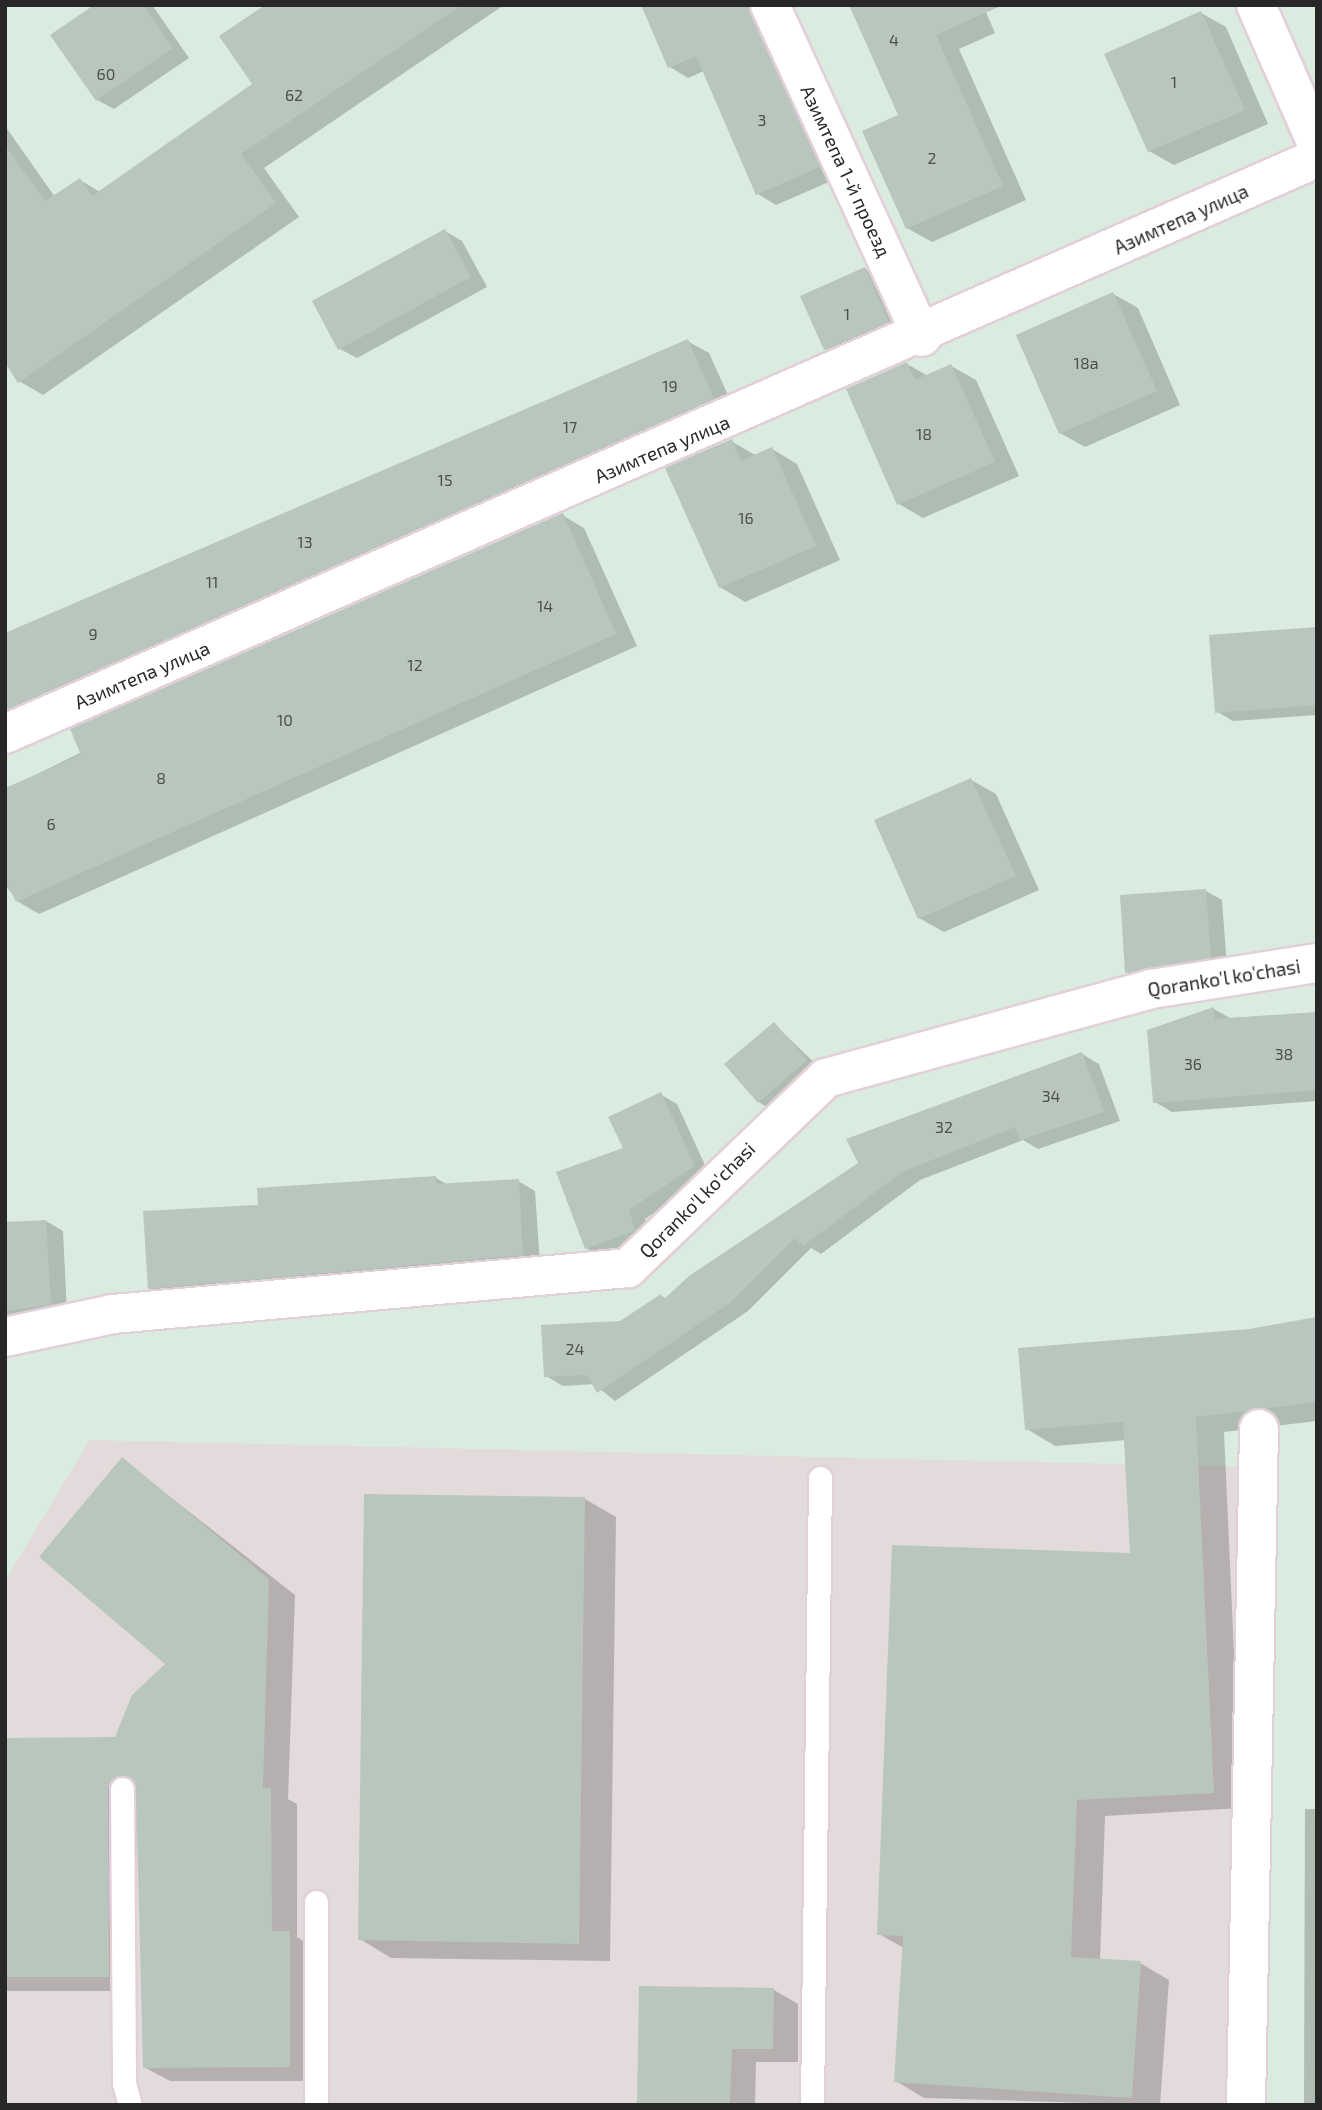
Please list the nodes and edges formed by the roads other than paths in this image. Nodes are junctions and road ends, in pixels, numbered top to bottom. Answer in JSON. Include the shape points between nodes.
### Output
{"nodes":[{"id":1,"x":770,"y":5,"type":"edge"},
{"id":2,"x":1256,"y":5,"type":"edge"},
{"id":3,"x":1317,"y":144,"type":"edge"},
{"id":4,"x":1317,"y":158,"type":"edge"},
{"id":5,"x":922,"y":337,"type":"junction"},
{"id":6,"x":5,"y":734,"type":"edge"},
{"id":7,"x":1317,"y":962,"type":"edge"},
{"id":8,"x":5,"y":1336,"type":"edge"},
{"id":9,"x":1259,"y":1429,"type":"dead end"},
{"id":10,"x":820,"y":1478,"type":"dead end"},
{"id":11,"x":122,"y":1789,"type":"dead end"},
{"id":12,"x":316,"y":1902,"type":"dead end"},
{"id":13,"x":130,"y":2105,"type":"edge"},
{"id":14,"x":316,"y":2105,"type":"edge"},
{"id":15,"x":812,"y":2105,"type":"edge"},
{"id":16,"x":1246,"y":2105,"type":"edge"}],
"edges":[{"from":1,"to":5,"type":"street","name":"Азимтепа 1-й проезд"},
{"from":2,"to":3,"type":"street"},
{"from":4,"to":5,"type":"street","name":"Азимтепа улица"},
{"from":5,"to":6,"type":"street","name":"Азимтепа улица"},
{"from":7,"to":8,"type":"street","name":"Qoranko'l ko'chasi","via":[[1151,989],[826,1078],[628,1268],[113,1314]]},
{"from":9,"to":16,"type":"street"},
{"from":10,"to":15,"type":"lane"},
{"from":11,"to":13,"type":"lane","via":[[124,2083]]},
{"from":12,"to":14,"type":"lane"}]}
